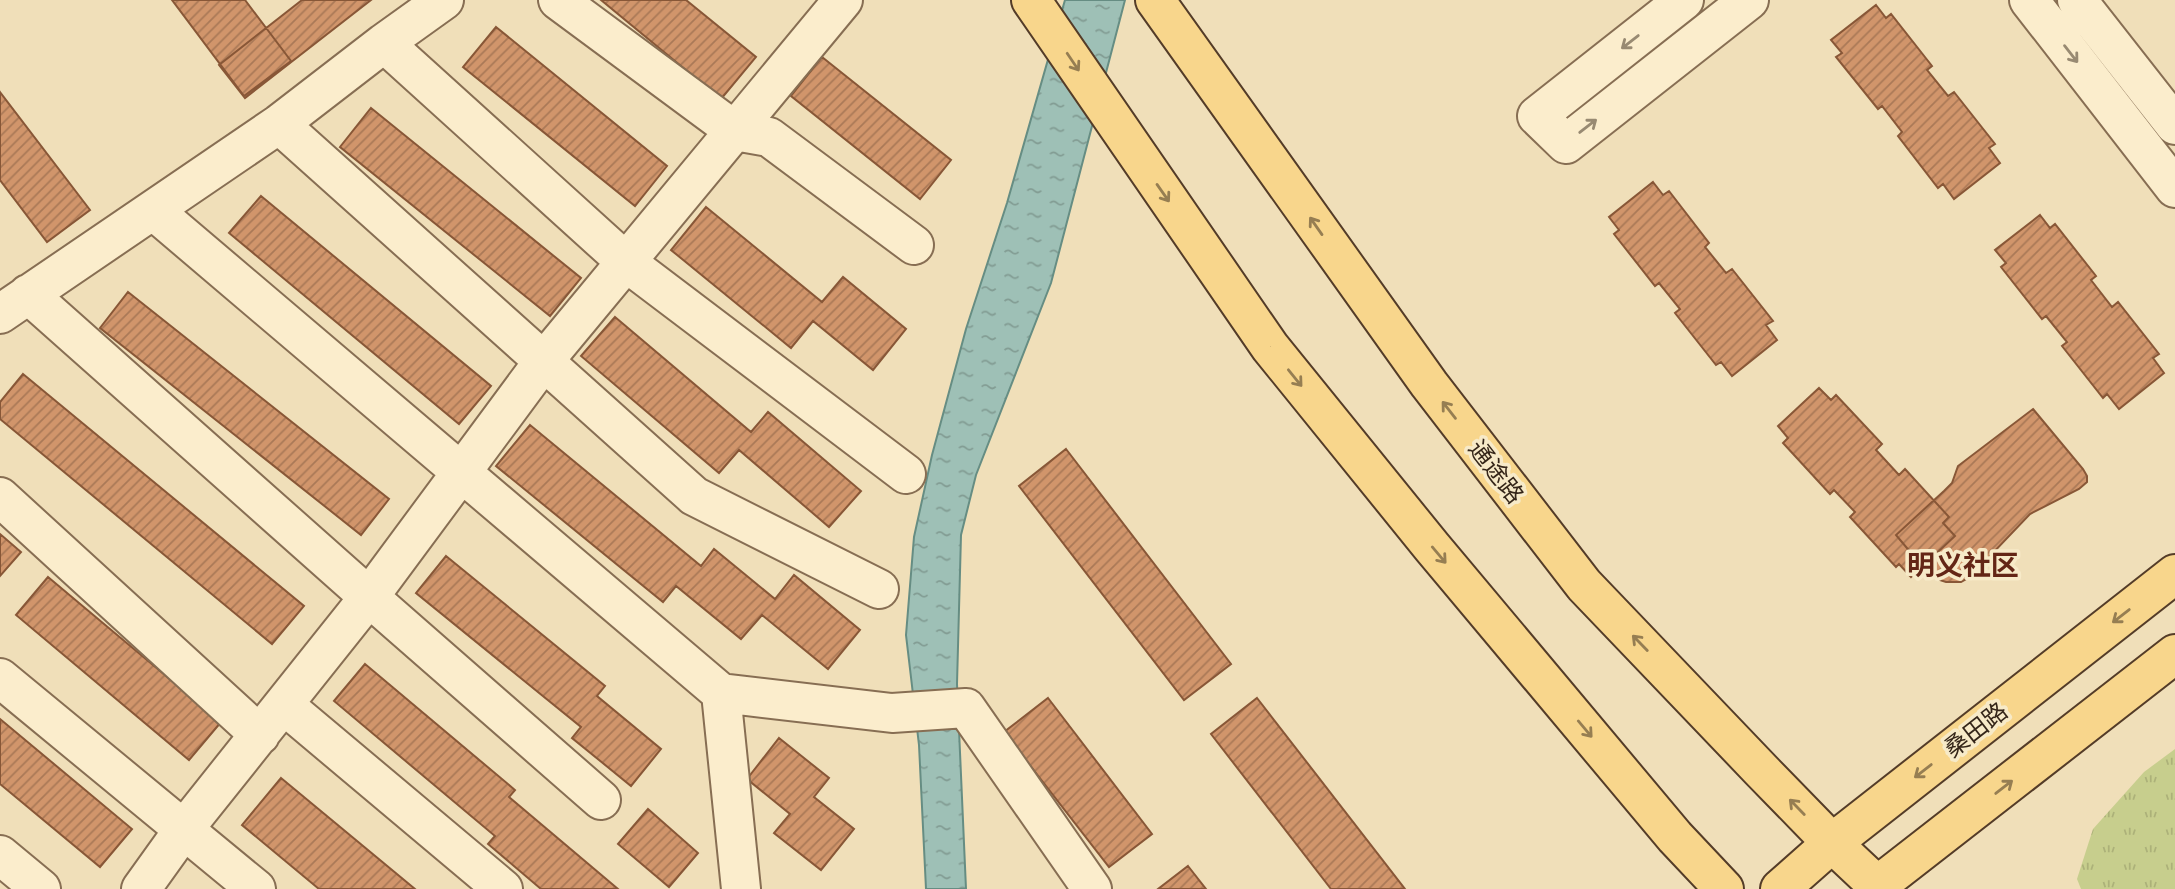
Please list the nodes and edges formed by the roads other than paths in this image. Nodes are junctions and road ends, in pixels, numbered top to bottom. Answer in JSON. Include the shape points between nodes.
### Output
{"nodes":[{"id":1,"x":444,"y":0,"type":"edge"},
{"id":2,"x":558,"y":0,"type":"edge"},
{"id":3,"x":842,"y":0,"type":"edge"},
{"id":4,"x":1684,"y":0,"type":"edge"},
{"id":5,"x":1749,"y":0,"type":"edge"},
{"id":6,"x":2029,"y":0,"type":"edge"},
{"id":7,"x":2077,"y":0,"type":"edge"},
{"id":8,"x":1033,"y":3,"type":"edge"},
{"id":9,"x":1159,"y":6,"type":"edge"},
{"id":10,"x":384,"y":43,"type":"junction"},
{"id":11,"x":279,"y":124,"type":"junction"},
{"id":12,"x":2175,"y":125,"type":"edge"},
{"id":13,"x":735,"y":131,"type":"junction"},
{"id":14,"x":2175,"y":188,"type":"edge"},
{"id":15,"x":154,"y":211,"type":"junction"},
{"id":16,"x":914,"y":245,"type":"dead end"},
{"id":17,"x":626,"y":262,"type":"junction"},
{"id":18,"x":14,"y":304,"type":"edge"},
{"id":19,"x":544,"y":362,"type":"junction"},
{"id":20,"x":459,"y":473,"type":"junction"},
{"id":21,"x":906,"y":474,"type":"dead end"},
{"id":22,"x":0,"y":497,"type":"edge"},
{"id":23,"x":2175,"y":574,"type":"edge"},
{"id":24,"x":879,"y":589,"type":"dead end"},
{"id":25,"x":369,"y":597,"type":"junction"},
{"id":26,"x":2175,"y":654,"type":"edge"},
{"id":27,"x":0,"y":678,"type":"edge"},
{"id":28,"x":721,"y":692,"type":"junction"},
{"id":29,"x":284,"y":705,"type":"junction"},
{"id":30,"x":260,"y":734,"type":"junction"},
{"id":31,"x":601,"y":800,"type":"dead end"},
{"id":32,"x":184,"y":829,"type":"junction"},
{"id":33,"x":1832,"y":843,"type":"junction"},
{"id":34,"x":0,"y":855,"type":"edge"},
{"id":35,"x":1877,"y":888,"type":"edge"},
{"id":36,"x":41,"y":889,"type":"edge"},
{"id":37,"x":141,"y":889,"type":"edge"},
{"id":38,"x":256,"y":889,"type":"edge"},
{"id":39,"x":503,"y":889,"type":"edge"},
{"id":40,"x":741,"y":889,"type":"edge"},
{"id":41,"x":1092,"y":889,"type":"edge"},
{"id":42,"x":1724,"y":889,"type":"edge"},
{"id":43,"x":1780,"y":889,"type":"edge"}],
"edges":[{"from":1,"to":10,"type":"street"},
{"from":2,"to":13,"type":"street"},
{"from":3,"to":13,"type":"street"},
{"from":4,"to":5,"type":"street","one_way":true,"via":[[1537,116],[1566,144]]},
{"from":6,"to":14,"type":"street","one_way":true},
{"from":7,"to":12,"type":"street"},
{"from":8,"to":42,"type":"main road","one_way":true,"via":[[1270,346],[1432,547],[1675,837]]},
{"from":33,"to":9,"type":"main road","name":"通途路","one_way":true,"via":[[1584,584],[1429,384]]},
{"from":10,"to":11,"type":"street"},
{"from":10,"to":17,"type":"street"},
{"from":11,"to":15,"type":"street"},
{"from":11,"to":19,"type":"street"},
{"from":13,"to":16,"type":"street","via":[[769,137]]},
{"from":13,"to":17,"type":"street"},
{"from":15,"to":18,"type":"street"},
{"from":15,"to":20,"type":"street"},
{"from":17,"to":19,"type":"street"},
{"from":17,"to":21,"type":"street"},
{"from":18,"to":25,"type":"street"},
{"from":19,"to":20,"type":"street"},
{"from":19,"to":24,"type":"street","via":[[694,496]]},
{"from":20,"to":25,"type":"street"},
{"from":20,"to":28,"type":"street"},
{"from":22,"to":30,"type":"street"},
{"from":23,"to":33,"type":"main road","name":"桑田路","one_way":true},
{"from":25,"to":29,"type":"street"},
{"from":25,"to":31,"type":"street"},
{"from":35,"to":26,"type":"main road","one_way":true},
{"from":27,"to":32,"type":"street"},
{"from":28,"to":40,"type":"street"},
{"from":28,"to":41,"type":"street","via":[[892,713],[966,708]]},
{"from":29,"to":30,"type":"street"},
{"from":29,"to":39,"type":"street"},
{"from":30,"to":32,"type":"street"},
{"from":32,"to":37,"type":"street"},
{"from":32,"to":38,"type":"street"},
{"from":33,"to":35,"type":"main road","name":"通途路"},
{"from":33,"to":43,"type":"main road","name":"桑田路"},
{"from":34,"to":36,"type":"street"}]}
